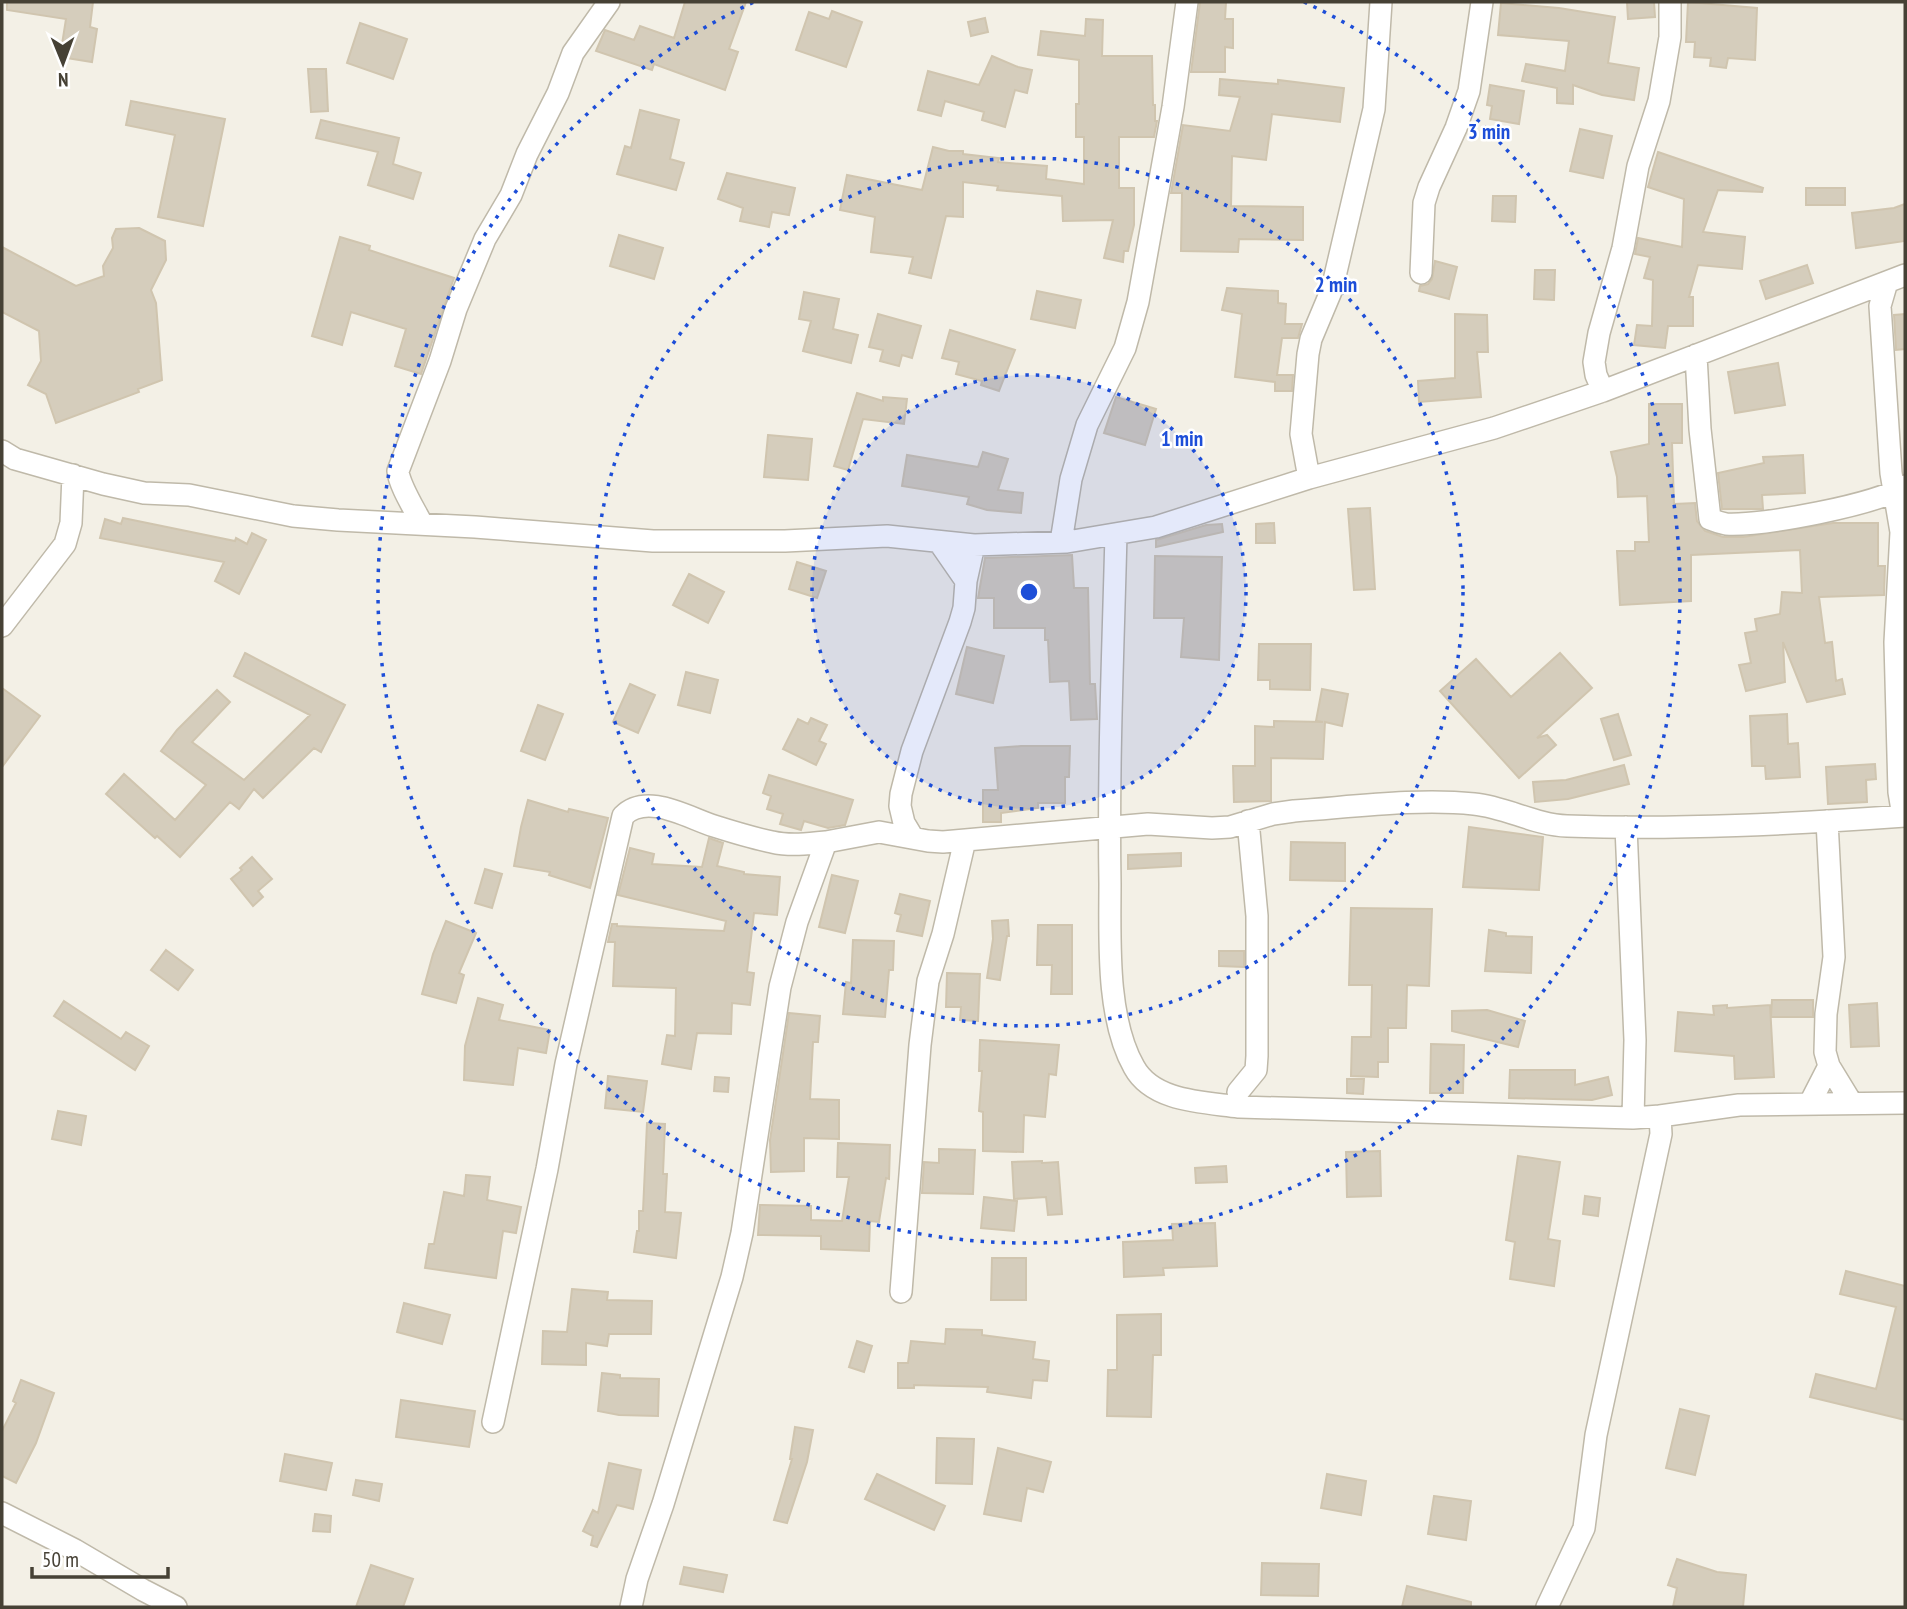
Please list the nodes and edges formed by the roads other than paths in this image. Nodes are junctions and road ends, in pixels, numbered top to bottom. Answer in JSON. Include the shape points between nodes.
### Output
{"nodes":[{"id":1,"x":609,"y":2,"type":"edge"},
{"id":2,"x":1187,"y":2,"type":"edge"},
{"id":3,"x":1381,"y":2,"type":"edge"},
{"id":4,"x":1482,"y":2,"type":"edge"},
{"id":5,"x":1670,"y":2,"type":"edge"},
{"id":6,"x":1421,"y":273,"type":"dead end"},
{"id":7,"x":1896,"y":278,"type":"edge"},
{"id":8,"x":1856,"y":292,"type":"junction"},
{"id":9,"x":1880,"y":306,"type":"junction"},
{"id":10,"x":1696,"y":355,"type":"junction"},
{"id":11,"x":1603,"y":391,"type":"junction"},
{"id":12,"x":2,"y":451,"type":"edge"},
{"id":13,"x":74,"y":475,"type":"junction"},
{"id":14,"x":1309,"y":478,"type":"junction"},
{"id":15,"x":1899,"y":482,"type":"edge"},
{"id":16,"x":422,"y":524,"type":"junction"},
{"id":17,"x":1116,"y":534,"type":"junction"},
{"id":18,"x":939,"y":542,"type":"junction"},
{"id":19,"x":1061,"y":542,"type":"junction"},
{"id":20,"x":974,"y":545,"type":"junction"},
{"id":21,"x":966,"y":581,"type":"junction"},
{"id":22,"x":2,"y":626,"type":"edge"},
{"id":23,"x":900,"y":806,"type":"junction"},
{"id":24,"x":1904,"y":816,"type":"edge"},
{"id":25,"x":1248,"y":821,"type":"junction"},
{"id":26,"x":1827,"y":821,"type":"junction"},
{"id":27,"x":1108,"y":827,"type":"junction"},
{"id":28,"x":1626,"y":827,"type":"junction"},
{"id":29,"x":879,"y":832,"type":"junction"},
{"id":30,"x":913,"y":838,"type":"junction"},
{"id":31,"x":965,"y":840,"type":"junction"},
{"id":32,"x":826,"y":842,"type":"junction"},
{"id":33,"x":1829,"y":1066,"type":"junction"},
{"id":34,"x":1238,"y":1092,"type":"dead end"},
{"id":35,"x":1851,"y":1102,"type":"junction"},
{"id":36,"x":1810,"y":1103,"type":"junction"},
{"id":37,"x":1905,"y":1103,"type":"edge"},
{"id":38,"x":1660,"y":1116,"type":"junction"},
{"id":39,"x":1633,"y":1118,"type":"junction"},
{"id":40,"x":901,"y":1292,"type":"dead end"},
{"id":41,"x":493,"y":1422,"type":"dead end"},
{"id":42,"x":2,"y":1513,"type":"edge"},
{"id":43,"x":176,"y":1607,"type":"edge"},
{"id":44,"x":631,"y":1607,"type":"edge"},
{"id":45,"x":1548,"y":1607,"type":"edge"}],
"edges":[{"from":1,"to":16,"type":"street","via":[[573,53],[456,309],[398,471]]},
{"from":2,"to":19,"type":"street","via":[[1138,302],[1125,348],[1087,425],[1071,479]]},
{"from":3,"to":14,"type":"street","via":[[1374,109],[1332,289],[1308,354],[1301,434]]},
{"from":4,"to":6,"type":"street","via":[[1469,91],[1424,203]]},
{"from":5,"to":11,"type":"street","via":[[1670,37],[1658,101],[1638,166],[1594,362]]},
{"from":7,"to":8,"type":"street"},
{"from":7,"to":9,"type":"street"},
{"from":8,"to":9,"type":"street"},
{"from":8,"to":10,"type":"street"},
{"from":9,"to":15,"type":"street"},
{"from":10,"to":11,"type":"street"},
{"from":10,"to":15,"type":"street","via":[[1710,519],[1724,524],[1768,520],[1850,506]]},
{"from":11,"to":14,"type":"street","via":[[1494,428]]},
{"from":12,"to":13,"type":"street"},
{"from":13,"to":16,"type":"street","via":[[144,492],[188,495],[293,516]]},
{"from":13,"to":22,"type":"street","via":[[65,544]]},
{"from":14,"to":17,"type":"street","via":[[1156,527]]},
{"from":15,"to":24,"type":"street","via":[[1895,642],[1899,792]]},
{"from":16,"to":18,"type":"street","via":[[653,541],[887,536]]},
{"from":17,"to":19,"type":"street"},
{"from":17,"to":27,"type":"street"},
{"from":18,"to":20,"type":"street"},
{"from":18,"to":21,"type":"street"},
{"from":19,"to":20,"type":"street"},
{"from":20,"to":21,"type":"street"},
{"from":21,"to":23,"type":"street","via":[[960,622],[912,751]]},
{"from":23,"to":29,"type":"street"},
{"from":23,"to":30,"type":"street"},
{"from":24,"to":26,"type":"street"},
{"from":25,"to":27,"type":"street","via":[[1212,828]]},
{"from":25,"to":28,"type":"street","via":[[1294,811],[1446,803],[1501,808],[1562,827]]},
{"from":25,"to":34,"type":"street","via":[[1257,916],[1258,1056],[1256,1069]]},
{"from":26,"to":28,"type":"street"},
{"from":26,"to":33,"type":"street","via":[[1835,957],[1823,1038]]},
{"from":27,"to":31,"type":"street"},
{"from":27,"to":39,"type":"street","via":[[1111,968],[1120,1030],[1134,1068],[1161,1091],[1239,1107]]},
{"from":28,"to":39,"type":"street","via":[[1635,1040]]},
{"from":29,"to":30,"type":"street"},
{"from":29,"to":32,"type":"street"},
{"from":30,"to":31,"type":"street"},
{"from":31,"to":40,"type":"street","via":[[928,981]]},
{"from":32,"to":41,"type":"street","via":[[773,843],[649,806],[631,809],[623,816],[566,1064]]},
{"from":32,"to":44,"type":"street","via":[[797,922],[780,988],[732,1277]]},
{"from":33,"to":35,"type":"street"},
{"from":33,"to":36,"type":"street"},
{"from":35,"to":36,"type":"street"},
{"from":35,"to":37,"type":"street"},
{"from":36,"to":38,"type":"street","via":[[1739,1105]]},
{"from":38,"to":39,"type":"street"},
{"from":38,"to":45,"type":"street","via":[[1661,1135],[1596,1434],[1584,1528]]},
{"from":42,"to":43,"type":"street"}]}
